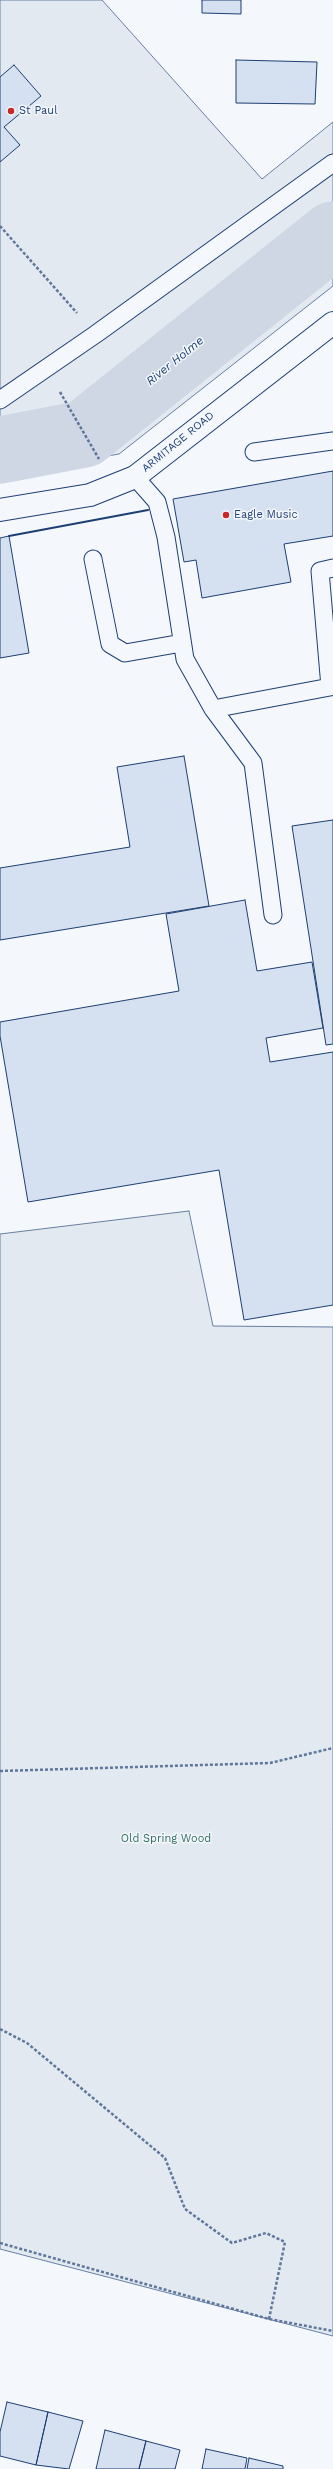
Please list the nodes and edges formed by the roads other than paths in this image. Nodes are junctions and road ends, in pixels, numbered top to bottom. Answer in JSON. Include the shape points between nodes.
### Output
{"nodes":[{"id":1,"x":333,"y":163,"type":"edge"},
{"id":2,"x":333,"y":322,"type":"edge"},
{"id":3,"x":0,"y":400,"type":"edge"},
{"id":4,"x":333,"y":441,"type":"edge"},
{"id":5,"x":254,"y":452,"type":"dead end"},
{"id":6,"x":135,"y":477,"type":"junction"},
{"id":7,"x":0,"y":510,"type":"edge"},
{"id":8,"x":93,"y":559,"type":"dead end"},
{"id":9,"x":333,"y":568,"type":"edge"},
{"id":10,"x":182,"y":643,"type":"junction"},
{"id":11,"x":332,"y":687,"type":"edge"},
{"id":12,"x":213,"y":709,"type":"junction"},
{"id":13,"x":273,"y":915,"type":"dead end"}],
"edges":[{"from":1,"to":3,"type":"lane"},
{"from":2,"to":6,"type":"main road","name":"ARMITAGE ROAD"},
{"from":4,"to":5,"type":"lane"},
{"from":6,"to":7,"type":"main road","name":"ARMITAGE ROAD","via":[[90,495]]},
{"from":6,"to":10,"type":"lane","via":[[157,502],[166,537]]},
{"from":8,"to":10,"type":"lane","via":[[110,644],[125,653]]},
{"from":9,"to":11,"type":"lane","via":[[320,571]]},
{"from":10,"to":12,"type":"lane","via":[[185,659]]},
{"from":11,"to":12,"type":"lane"},
{"from":12,"to":13,"type":"lane","via":[[253,763]]}]}
